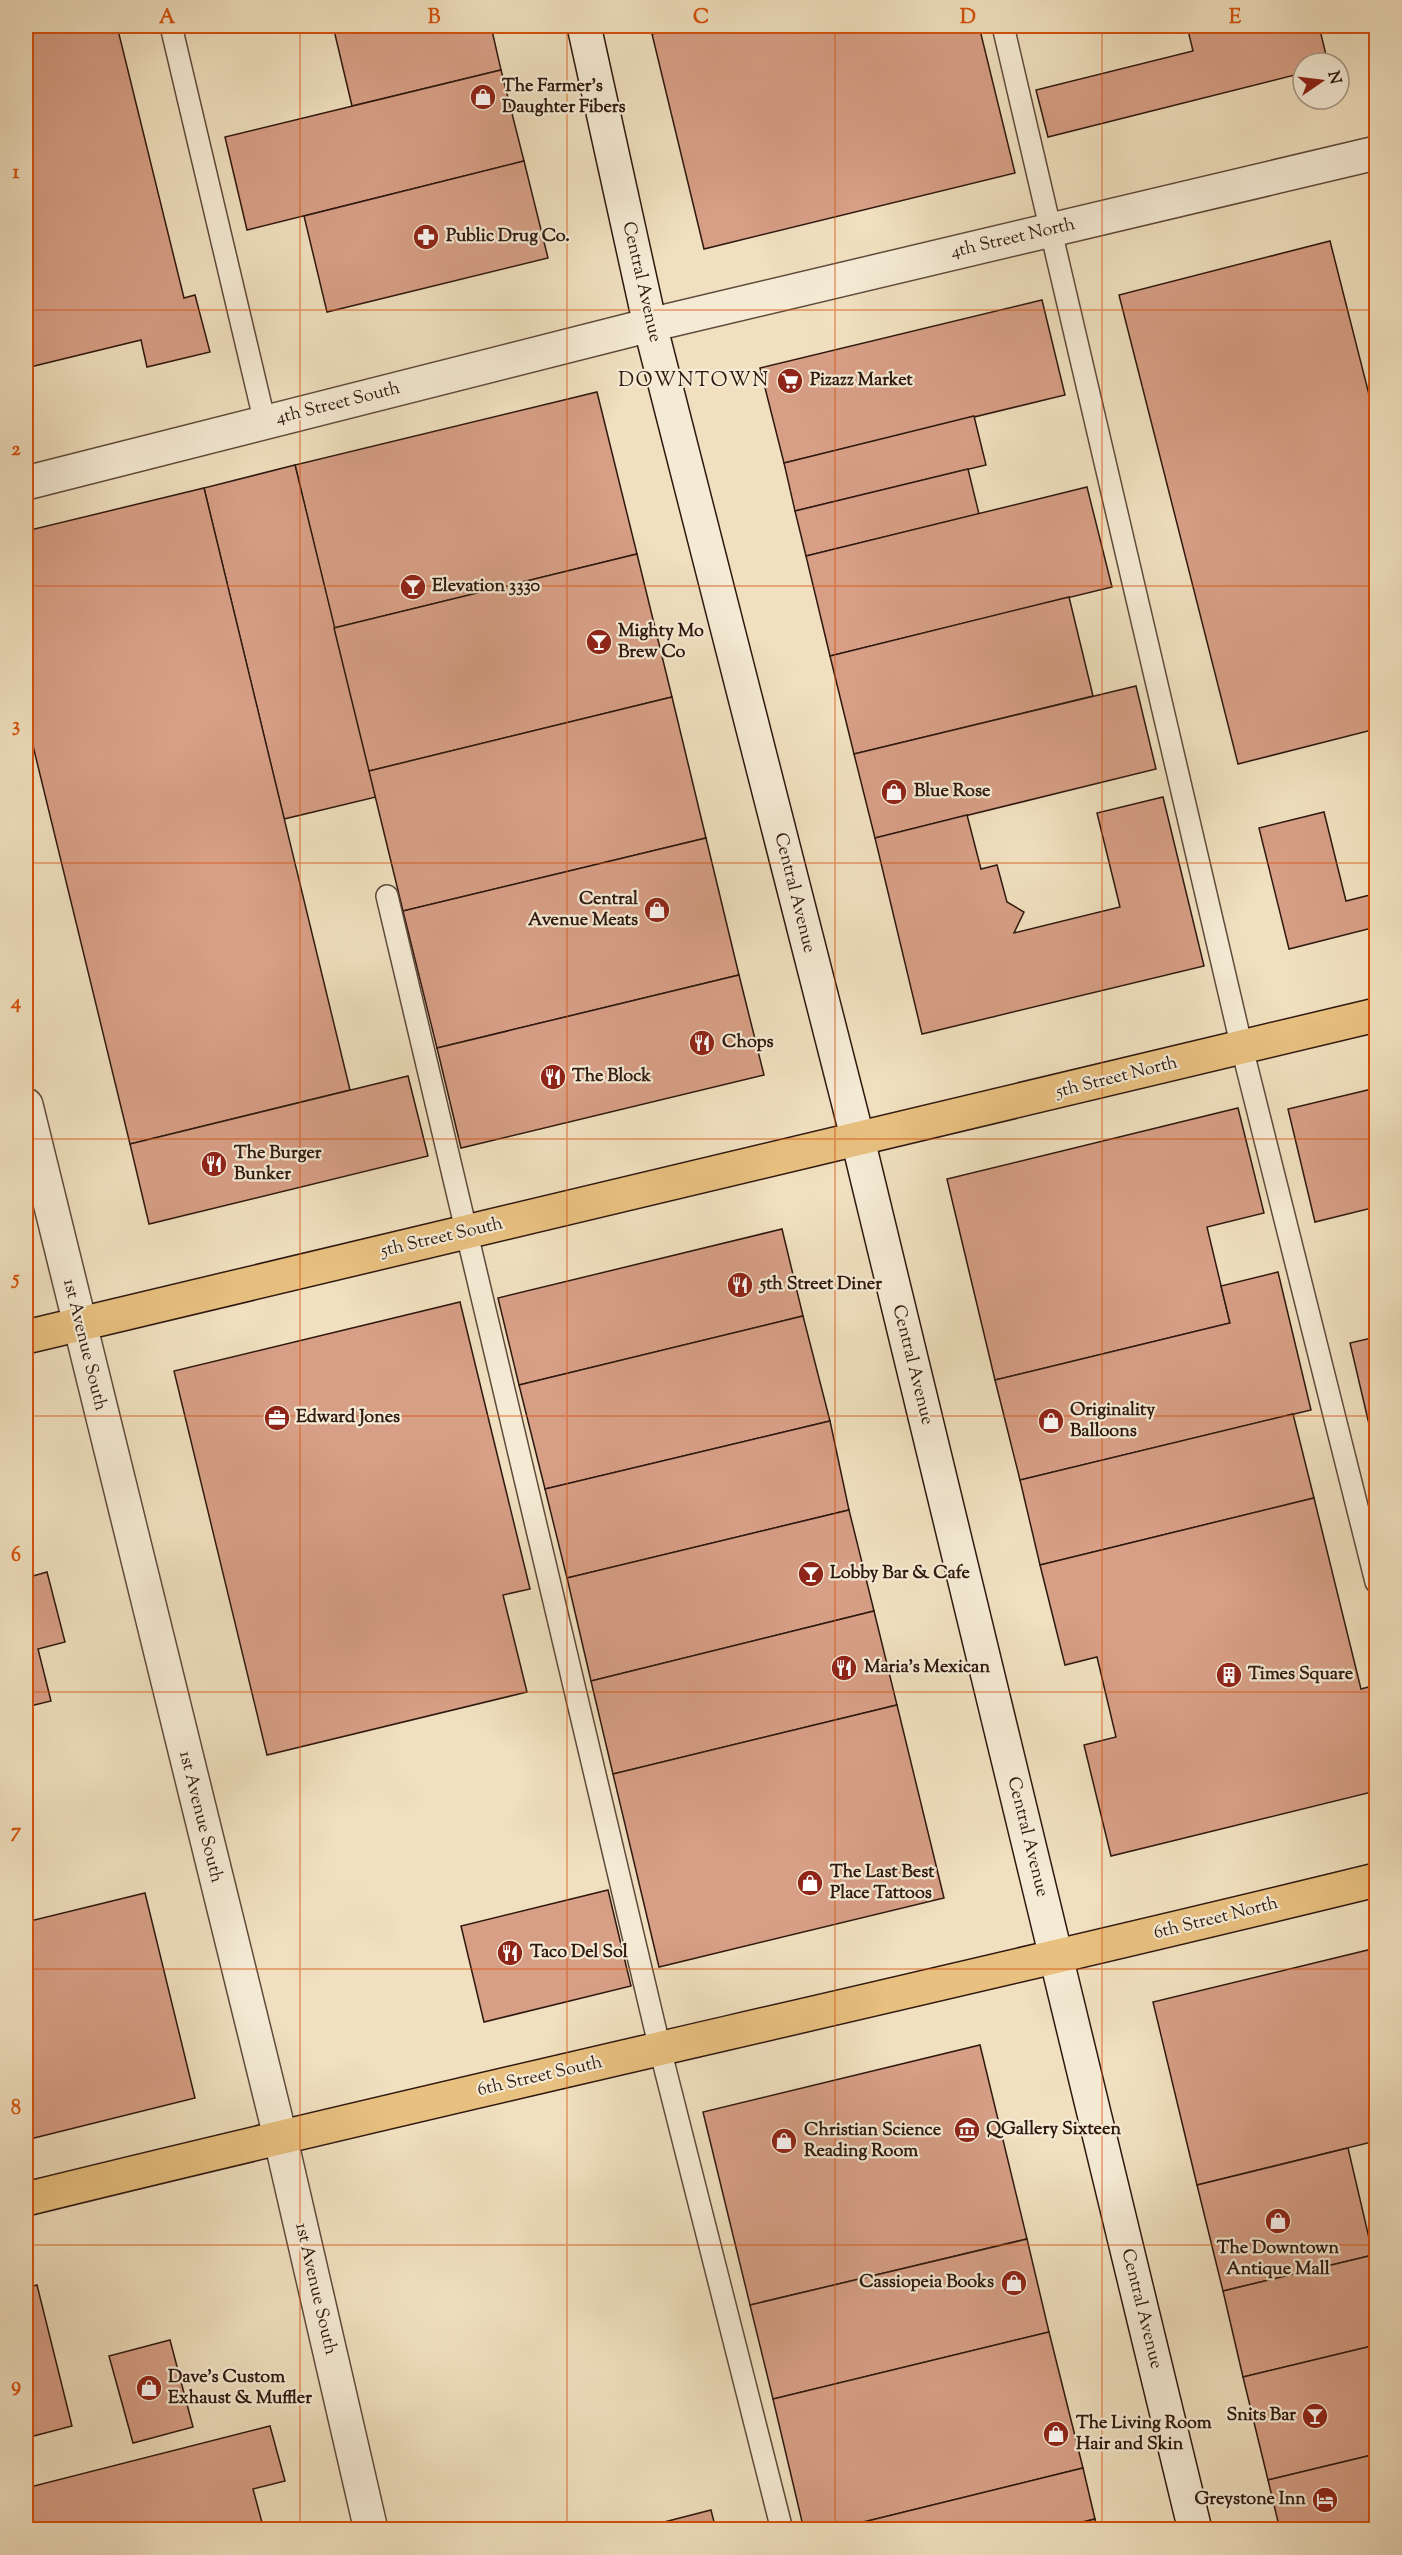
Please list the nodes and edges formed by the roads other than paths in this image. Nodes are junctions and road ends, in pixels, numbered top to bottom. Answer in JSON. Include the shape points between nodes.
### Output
{"nodes":[{"id":1,"x":171,"y":26,"type":"edge"},
{"id":2,"x":584,"y":26,"type":"edge"},
{"id":3,"x":1003,"y":26,"type":"edge"},
{"id":4,"x":1377,"y":153,"type":"edge"},
{"id":5,"x":1052,"y":230,"type":"junction"},
{"id":6,"x":650,"y":325,"type":"junction"},
{"id":7,"x":265,"y":423,"type":"junction"},
{"id":8,"x":26,"y":483,"type":"edge"},
{"id":9,"x":387,"y":896,"type":"dead end"},
{"id":10,"x":1377,"y":1015,"type":"edge"},
{"id":11,"x":1242,"y":1048,"type":"junction"},
{"id":12,"x":26,"y":1105,"type":"edge"},
{"id":13,"x":858,"y":1140,"type":"junction"},
{"id":14,"x":467,"y":1232,"type":"junction"},
{"id":15,"x":78,"y":1323,"type":"junction"},
{"id":16,"x":26,"y":1337,"type":"edge"},
{"id":17,"x":1377,"y":1582,"type":"edge"},
{"id":18,"x":1377,"y":1880,"type":"edge"},
{"id":19,"x":1056,"y":1958,"type":"junction"},
{"id":20,"x":660,"y":2049,"type":"junction"},
{"id":21,"x":280,"y":2136,"type":"junction"},
{"id":22,"x":26,"y":2199,"type":"edge"},
{"id":23,"x":371,"y":2529,"type":"edge"},
{"id":24,"x":782,"y":2529,"type":"edge"},
{"id":25,"x":1195,"y":2529,"type":"edge"}],
"edges":[{"from":1,"to":7,"type":"lane"},
{"from":2,"to":6,"type":"street","name":"Central Avenue"},
{"from":3,"to":5,"type":"lane"},
{"from":4,"to":5,"type":"street","name":"4th Street North"},
{"from":5,"to":6,"type":"street","name":"4th Street North"},
{"from":5,"to":11,"type":"lane"},
{"from":6,"to":7,"type":"street","name":"4th Street South"},
{"from":6,"to":13,"type":"street","name":"Central Avenue"},
{"from":7,"to":8,"type":"street","name":"4th Street South"},
{"from":9,"to":14,"type":"lane"},
{"from":10,"to":11,"type":"main road","name":"5th Street North"},
{"from":11,"to":13,"type":"main road","name":"5th Street North"},
{"from":11,"to":17,"type":"lane"},
{"from":12,"to":15,"type":"street","name":"1st Avenue South"},
{"from":13,"to":14,"type":"main road","name":"5th Street South"},
{"from":13,"to":19,"type":"street","name":"Central Avenue"},
{"from":14,"to":15,"type":"main road","name":"5th Street South"},
{"from":14,"to":20,"type":"lane"},
{"from":15,"to":16,"type":"main road","name":"5th Street South"},
{"from":15,"to":21,"type":"street","name":"1st Avenue South"},
{"from":18,"to":19,"type":"main road","name":"6th Street North"},
{"from":19,"to":20,"type":"main road","name":"6th Street South"},
{"from":19,"to":25,"type":"street","name":"Central Avenue"},
{"from":20,"to":21,"type":"main road","name":"6th Street South"},
{"from":20,"to":24,"type":"lane"},
{"from":21,"to":22,"type":"main road","name":"6th Street South"},
{"from":21,"to":23,"type":"street","name":"1st Avenue South"}]}
